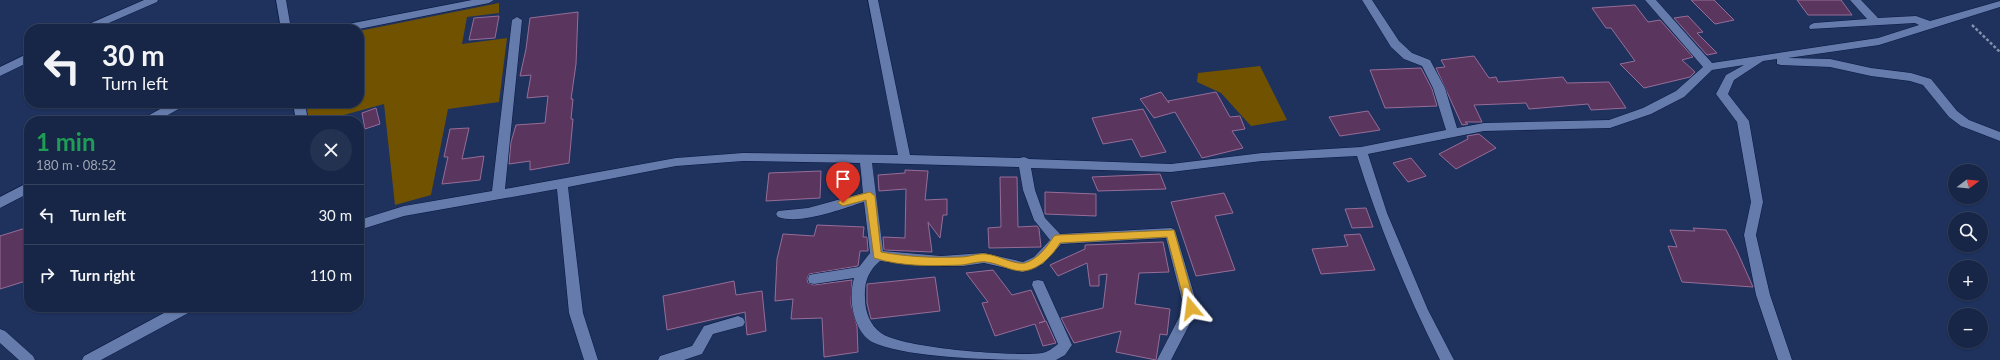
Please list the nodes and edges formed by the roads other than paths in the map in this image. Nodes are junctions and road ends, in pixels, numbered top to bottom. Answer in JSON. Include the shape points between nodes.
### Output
{"nodes":[{"id":1,"x":153,"y":0,"type":"edge"},
{"id":2,"x":281,"y":0,"type":"edge"},
{"id":3,"x":490,"y":0,"type":"edge"},
{"id":4,"x":874,"y":0,"type":"edge"},
{"id":5,"x":1367,"y":0,"type":"edge"},
{"id":6,"x":1650,"y":0,"type":"edge"},
{"id":7,"x":1855,"y":0,"type":"edge"},
{"id":8,"x":2000,"y":4,"type":"edge"},
{"id":9,"x":517,"y":20,"type":"dead end"},
{"id":10,"x":1875,"y":22,"type":"junction"},
{"id":11,"x":98,"y":24,"type":"edge"},
{"id":12,"x":285,"y":24,"type":"edge"},
{"id":13,"x":364,"y":25,"type":"edge"},
{"id":14,"x":1928,"y":25,"type":"junction"},
{"id":15,"x":1814,"y":26,"type":"dead end"},
{"id":16,"x":1766,"y":57,"type":"junction"},
{"id":17,"x":24,"y":60,"type":"edge"},
{"id":18,"x":1709,"y":67,"type":"junction"},
{"id":19,"x":0,"y":72,"type":"edge"},
{"id":20,"x":171,"y":108,"type":"edge"},
{"id":21,"x":157,"y":116,"type":"edge"},
{"id":22,"x":1453,"y":133,"type":"junction"},
{"id":23,"x":2000,"y":137,"type":"edge"},
{"id":24,"x":1361,"y":151,"type":"junction"},
{"id":25,"x":865,"y":158,"type":"junction"},
{"id":26,"x":905,"y":159,"type":"junction"},
{"id":27,"x":1024,"y":161,"type":"junction"},
{"id":28,"x":562,"y":184,"type":"junction"},
{"id":29,"x":24,"y":190,"type":"edge"},
{"id":30,"x":498,"y":194,"type":"junction"},
{"id":31,"x":870,"y":196,"type":"junction"},
{"id":32,"x":0,"y":203,"type":"edge"},
{"id":33,"x":782,"y":214,"type":"dead end"},
{"id":34,"x":364,"y":223,"type":"edge"},
{"id":35,"x":1057,"y":239,"type":"junction"},
{"id":36,"x":877,"y":255,"type":"junction"},
{"id":37,"x":862,"y":272,"type":"junction"},
{"id":38,"x":814,"y":279,"type":"dead end"},
{"id":39,"x":1038,"y":285,"type":"dead end"},
{"id":40,"x":178,"y":312,"type":"edge"},
{"id":41,"x":738,"y":322,"type":"dead end"},
{"id":42,"x":0,"y":335,"type":"edge"},
{"id":43,"x":28,"y":360,"type":"edge"},
{"id":44,"x":89,"y":360,"type":"edge"},
{"id":45,"x":591,"y":360,"type":"edge"},
{"id":46,"x":665,"y":360,"type":"edge"},
{"id":47,"x":1008,"y":360,"type":"edge"},
{"id":48,"x":1164,"y":360,"type":"edge"},
{"id":49,"x":1447,"y":360,"type":"edge"},
{"id":50,"x":1785,"y":360,"type":"edge"}],
"edges":[{"from":1,"to":11,"type":"street"},
{"from":2,"to":12,"type":"street"},
{"from":3,"to":13,"type":"street"},
{"from":4,"to":26,"type":"street"},
{"from":5,"to":22,"type":"street","via":[[1395,44],[1408,56],[1426,63],[1439,88]]},
{"from":6,"to":18,"type":"street"},
{"from":7,"to":10,"type":"street"},
{"from":8,"to":14,"type":"street"},
{"from":9,"to":30,"type":"street"},
{"from":10,"to":14,"type":"street","via":[[1916,19]]},
{"from":10,"to":15,"type":"street"},
{"from":14,"to":16,"type":"street","via":[[1878,41]]},
{"from":16,"to":18,"type":"street"},
{"from":16,"to":23,"type":"street","via":[[1779,61],[1830,63],[1927,82],[1953,114],[1965,123]]},
{"from":16,"to":50,"type":"street","via":[[1730,78],[1722,94],[1743,121],[1757,202],[1750,235],[1764,295]]},
{"from":17,"to":19,"type":"street"},
{"from":18,"to":22,"type":"street","via":[[1680,94],[1647,111],[1610,124],[1484,127]]},
{"from":20,"to":21,"type":"street"},
{"from":22,"to":24,"type":"street"},
{"from":24,"to":27,"type":"street","via":[[1262,157],[1171,168]]},
{"from":24,"to":49,"type":"street","via":[[1381,213],[1422,311]]},
{"from":25,"to":26,"type":"street"},
{"from":25,"to":28,"type":"street","via":[[743,157],[676,162]]},
{"from":25,"to":31,"type":"street"},
{"from":26,"to":27,"type":"street"},
{"from":27,"to":35,"type":"street","via":[[1029,190],[1040,220]]},
{"from":28,"to":30,"type":"street"},
{"from":28,"to":45,"type":"street","via":[[576,313]]},
{"from":29,"to":32,"type":"street"},
{"from":30,"to":34,"type":"street","via":[[404,211]]},
{"from":31,"to":33,"type":"street","via":[[808,212]]},
{"from":31,"to":36,"type":"street"},
{"from":35,"to":36,"type":"street","via":[[1051,250],[1035,263],[1023,267],[985,258],[933,262]]},
{"from":35,"to":48,"type":"street","via":[[1171,233],[1191,308]]},
{"from":36,"to":37,"type":"street"},
{"from":37,"to":38,"type":"street"},
{"from":37,"to":47,"type":"street","via":[[857,295],[862,318],[876,337],[894,345],[932,354]]},
{"from":39,"to":47,"type":"street","via":[[1065,345],[1059,353],[1040,359]]},
{"from":40,"to":44,"type":"street"},
{"from":41,"to":46,"type":"street","via":[[709,330],[696,350]]},
{"from":42,"to":43,"type":"street"}]}
